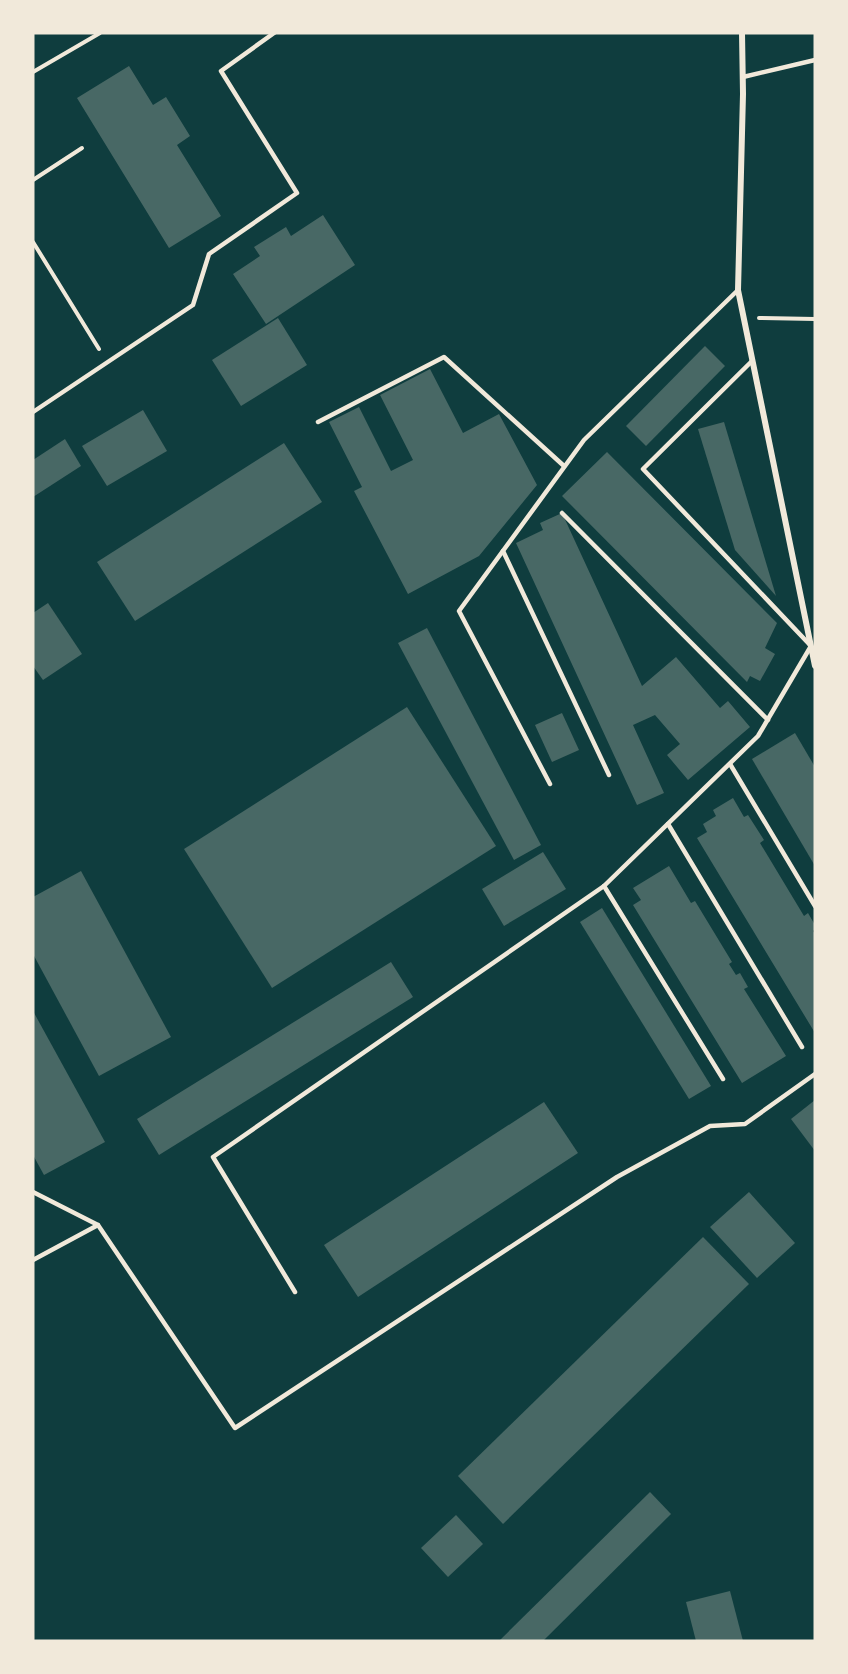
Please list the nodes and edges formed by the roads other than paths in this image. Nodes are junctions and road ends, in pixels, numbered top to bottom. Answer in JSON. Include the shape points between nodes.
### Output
{"nodes":[{"id":1,"x":273,"y":33,"type":"edge"},
{"id":2,"x":742,"y":33,"type":"edge"},
{"id":3,"x":815,"y":60,"type":"edge"},
{"id":4,"x":743,"y":77,"type":"junction"},
{"id":5,"x":738,"y":290,"type":"junction"},
{"id":6,"x":752,"y":361,"type":"junction"},
{"id":7,"x":33,"y":412,"type":"edge"},
{"id":8,"x":318,"y":422,"type":"dead end"},
{"id":9,"x":564,"y":466,"type":"junction"},
{"id":10,"x":561,"y":513,"type":"dead end"},
{"id":11,"x":503,"y":550,"type":"junction"},
{"id":12,"x":811,"y":646,"type":"junction"},
{"id":13,"x":815,"y":666,"type":"edge"},
{"id":14,"x":768,"y":720,"type":"junction"},
{"id":15,"x":730,"y":764,"type":"junction"},
{"id":16,"x":609,"y":775,"type":"dead end"},
{"id":17,"x":550,"y":784,"type":"dead end"},
{"id":18,"x":668,"y":824,"type":"junction"},
{"id":19,"x":604,"y":886,"type":"junction"},
{"id":20,"x":815,"y":906,"type":"edge"},
{"id":21,"x":802,"y":1047,"type":"dead end"},
{"id":22,"x":815,"y":1074,"type":"edge"},
{"id":23,"x":723,"y":1078,"type":"dead end"},
{"id":24,"x":33,"y":1192,"type":"edge"},
{"id":25,"x":98,"y":1225,"type":"junction"},
{"id":26,"x":33,"y":1260,"type":"edge"},
{"id":27,"x":295,"y":1292,"type":"dead end"}],
"edges":[{"from":1,"to":7,"type":"lane","via":[[221,70],[297,193],[209,254],[193,305]]},
{"from":2,"to":4,"type":"street"},
{"from":3,"to":4,"type":"lane"},
{"from":4,"to":5,"type":"street"},
{"from":5,"to":6,"type":"street"},
{"from":5,"to":9,"type":"lane","via":[[584,440]]},
{"from":6,"to":12,"type":"street"},
{"from":6,"to":12,"type":"lane","via":[[643,469]]},
{"from":8,"to":9,"type":"lane","via":[[444,357]]},
{"from":9,"to":11,"type":"lane"},
{"from":10,"to":14,"type":"lane"},
{"from":11,"to":16,"type":"lane"},
{"from":11,"to":17,"type":"lane","via":[[459,611]]},
{"from":12,"to":13,"type":"street"},
{"from":12,"to":14,"type":"lane"},
{"from":14,"to":15,"type":"lane"},
{"from":15,"to":18,"type":"lane"},
{"from":15,"to":20,"type":"lane"},
{"from":18,"to":19,"type":"lane"},
{"from":18,"to":21,"type":"lane"},
{"from":19,"to":23,"type":"lane"},
{"from":19,"to":27,"type":"lane","via":[[213,1157]]},
{"from":22,"to":25,"type":"lane","via":[[746,1124],[710,1126],[617,1177],[235,1428]]},
{"from":24,"to":25,"type":"lane"},
{"from":25,"to":26,"type":"lane"}]}
